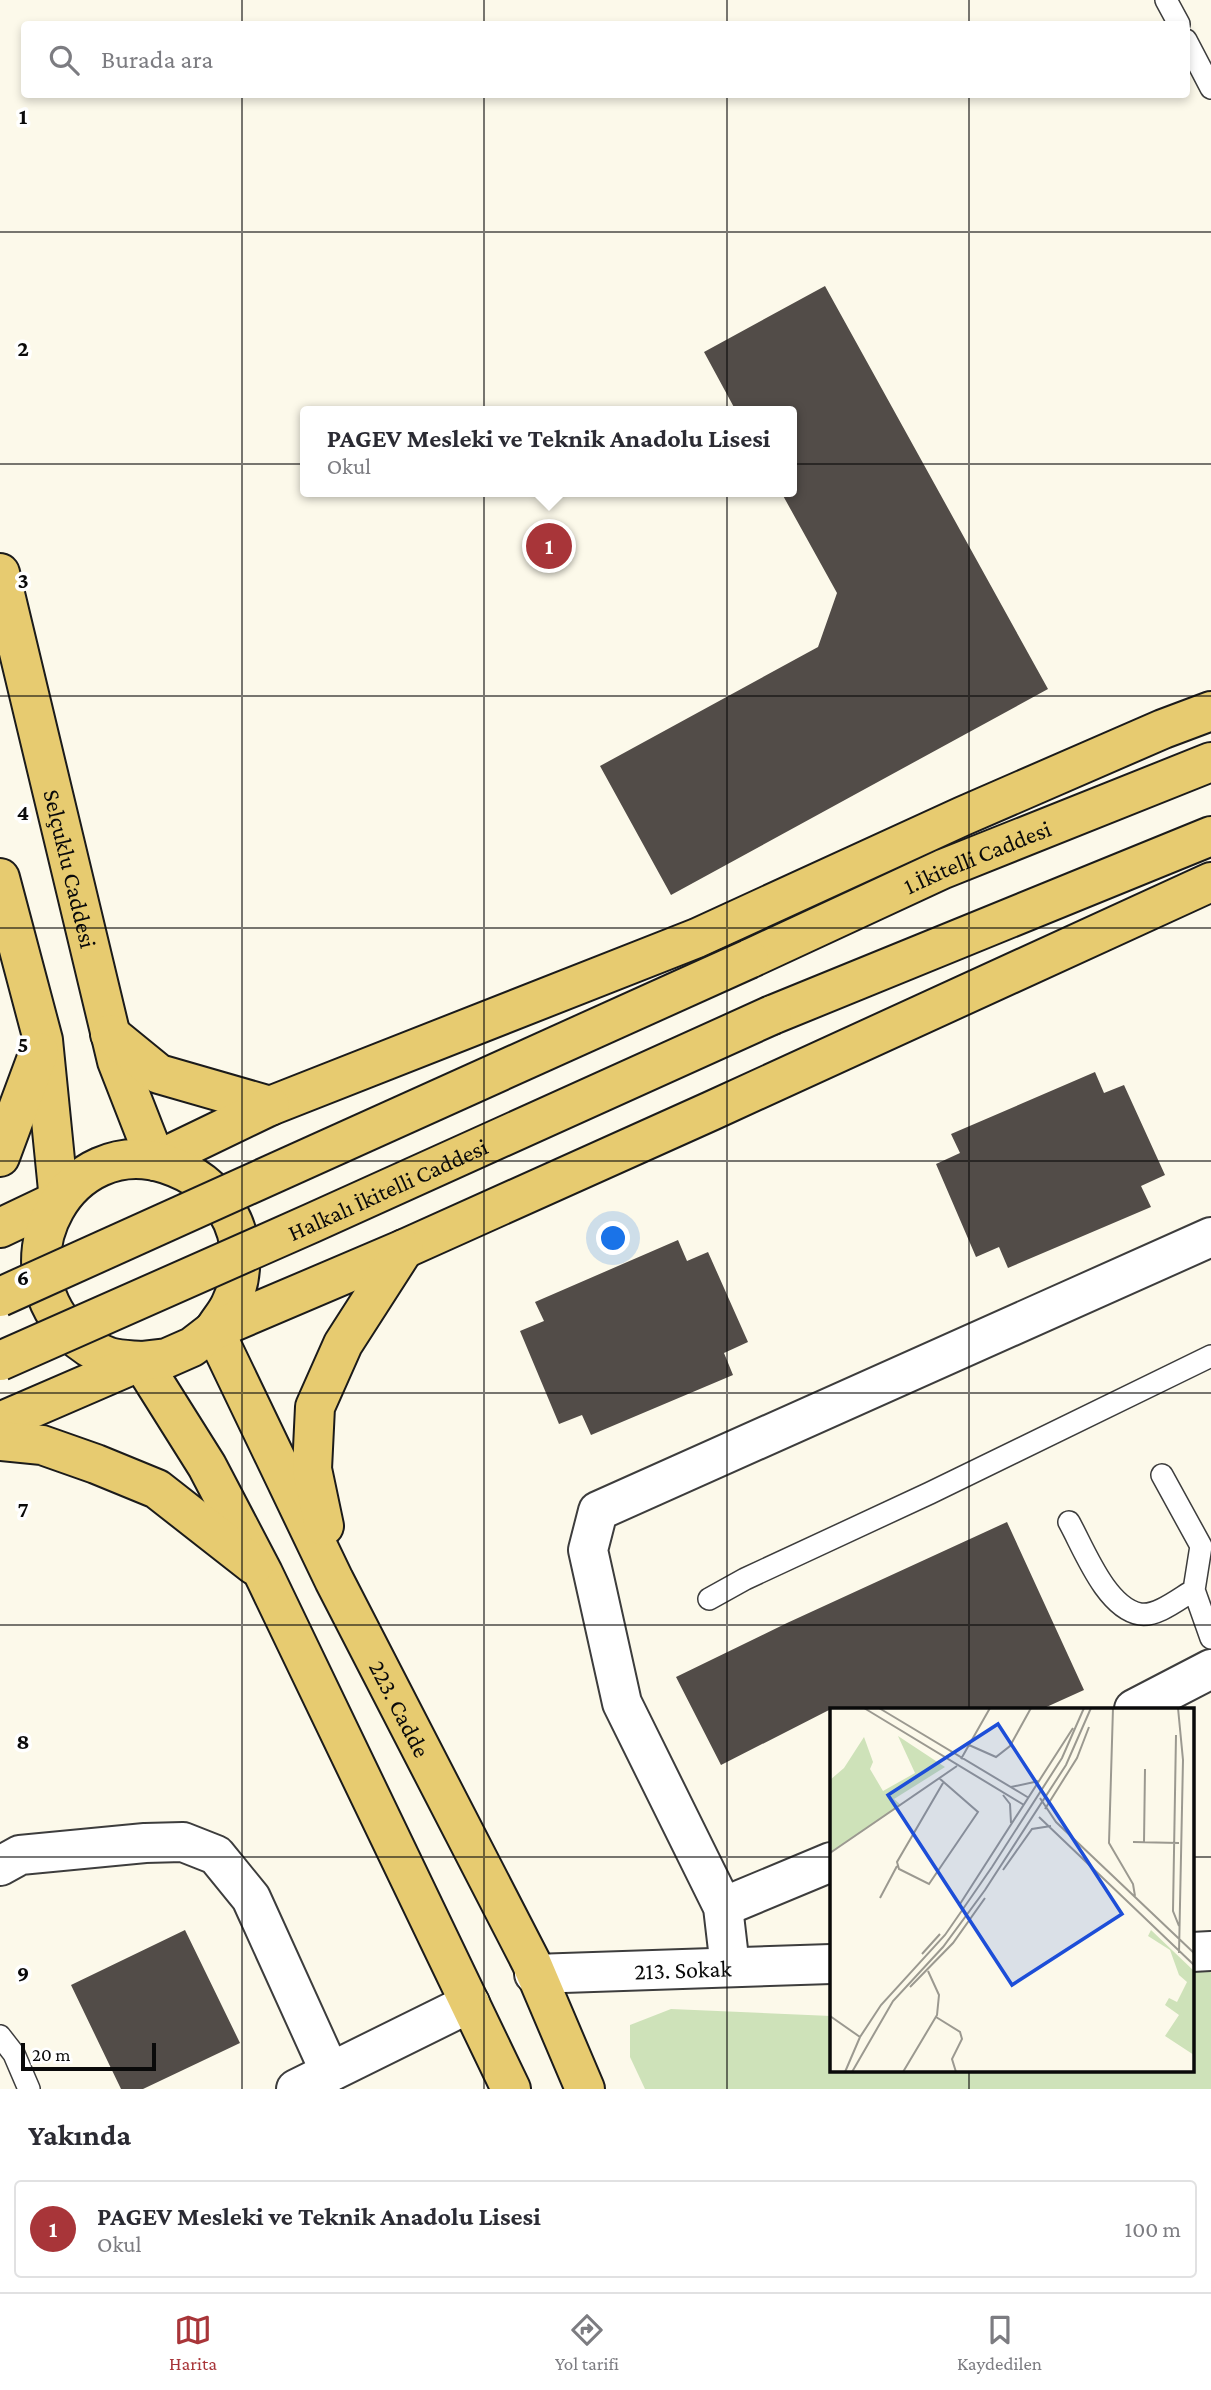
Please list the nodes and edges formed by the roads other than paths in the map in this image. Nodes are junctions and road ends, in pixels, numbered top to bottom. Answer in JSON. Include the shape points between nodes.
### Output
{"nodes":[{"id":1,"x":1166,"y":0,"type":"edge"},
{"id":2,"x":1177,"y":21,"type":"edge"},
{"id":3,"x":1190,"y":48,"type":"edge"},
{"id":4,"x":1211,"y":88,"type":"edge"},
{"id":5,"x":0,"y":573,"type":"edge"},
{"id":6,"x":1211,"y":710,"type":"edge"},
{"id":7,"x":1211,"y":762,"type":"edge"},
{"id":8,"x":1211,"y":836,"type":"edge"},
{"id":9,"x":1211,"y":864,"type":"edge"},
{"id":10,"x":0,"y":877,"type":"edge"},
{"id":11,"x":1211,"y":882,"type":"edge"},
{"id":12,"x":1141,"y":913,"type":"junction"},
{"id":13,"x":110,"y":1034,"type":"junction"},
{"id":14,"x":43,"y":1040,"type":"junction"},
{"id":15,"x":270,"y":1106,"type":"junction"},
{"id":16,"x":0,"y":1157,"type":"edge"},
{"id":17,"x":156,"y":1161,"type":"junction"},
{"id":18,"x":58,"y":1200,"type":"junction"},
{"id":19,"x":0,"y":1228,"type":"edge"},
{"id":20,"x":1211,"y":1237,"type":"edge"},
{"id":21,"x":404,"y":1249,"type":"junction"},
{"id":22,"x":0,"y":1297,"type":"edge"},
{"id":23,"x":214,"y":1330,"type":"junction"},
{"id":24,"x":1211,"y":1356,"type":"edge"},
{"id":25,"x":0,"y":1361,"type":"edge"},
{"id":26,"x":141,"y":1362,"type":"junction"},
{"id":27,"x":0,"y":1422,"type":"edge"},
{"id":28,"x":0,"y":1441,"type":"edge"},
{"id":29,"x":1162,"y":1475,"type":"dead end"},
{"id":30,"x":1069,"y":1522,"type":"dead end"},
{"id":31,"x":263,"y":1573,"type":"junction"},
{"id":32,"x":334,"y":1580,"type":"junction"},
{"id":33,"x":1194,"y":1590,"type":"junction"},
{"id":34,"x":709,"y":1599,"type":"dead end"},
{"id":35,"x":1211,"y":1638,"type":"edge"},
{"id":36,"x":1211,"y":1669,"type":"edge"},
{"id":37,"x":1136,"y":1708,"type":"edge"},
{"id":38,"x":830,"y":1862,"type":"edge"},
{"id":39,"x":0,"y":1866,"type":"edge"},
{"id":40,"x":723,"y":1908,"type":"junction"},
{"id":41,"x":830,"y":1964,"type":"edge"},
{"id":42,"x":730,"y":1967,"type":"junction"},
{"id":43,"x":534,"y":1973,"type":"junction"},
{"id":44,"x":470,"y":2003,"type":"junction"},
{"id":45,"x":0,"y":2036,"type":"edge"},
{"id":46,"x":330,"y":2072,"type":"junction"},
{"id":47,"x":29,"y":2089,"type":"edge"},
{"id":48,"x":296,"y":2089,"type":"edge"},
{"id":49,"x":511,"y":2089,"type":"edge"},
{"id":50,"x":585,"y":2089,"type":"edge"}],
"edges":[{"from":1,"to":2,"type":"lane"},
{"from":3,"to":4,"type":"lane"},
{"from":5,"to":13,"type":"main road","name":"Selçuklu Caddesi"},
{"from":6,"to":15,"type":"main road","via":[[975,810],[697,938]]},
{"from":7,"to":22,"type":"main road","name":"1.İkitelli Caddesi","bridge":true,"via":[[943,869]]},
{"from":8,"to":25,"type":"main road","name":"Halkalı İkitelli Caddesi","bridge":true,"via":[[772,1015]]},
{"from":9,"to":12,"type":"main road"},
{"from":10,"to":14,"type":"main road"},
{"from":11,"to":12,"type":"main road"},
{"from":12,"to":21,"type":"main road"},
{"from":13,"to":15,"type":"main road","via":[[159,1074]]},
{"from":13,"to":17,"type":"main road","name":"Selçuklu Caddesi"},
{"from":14,"to":16,"type":"main road"},
{"from":14,"to":18,"type":"main road"},
{"from":15,"to":17,"type":"main road"},
{"from":17,"to":18,"type":"main road","via":[[128,1160],[102,1167],[78,1180]]},
{"from":17,"to":23,"type":"main road","via":[[185,1170],[211,1189],[229,1214],[239,1244],[240,1274],[231,1304]]},
{"from":18,"to":19,"type":"main road"},
{"from":18,"to":26,"type":"main road","via":[[44,1228],[38,1259],[43,1291],[58,1319],[80,1342],[109,1357]]},
{"from":20,"to":40,"type":"street","via":[[598,1511],[588,1550],[622,1703]]},
{"from":21,"to":23,"type":"main road"},
{"from":21,"to":32,"type":"main road","via":[[343,1344],[315,1407],[313,1469]]},
{"from":23,"to":26,"type":"main road","via":[[192,1347]]},
{"from":23,"to":32,"type":"main road","name":"223. Cadde"},
{"from":24,"to":34,"type":"lane"},
{"from":26,"to":27,"type":"main road"},
{"from":26,"to":31,"type":"main road","via":[[207,1466]]},
{"from":28,"to":31,"type":"main road","via":[[42,1445],[157,1489]]},
{"from":29,"to":33,"type":"lane","via":[[1201,1546]]},
{"from":30,"to":33,"type":"lane","via":[[1103,1587],[1117,1602],[1139,1614],[1153,1612]]},
{"from":31,"to":44,"type":"main road"},
{"from":32,"to":43,"type":"main road","name":"223. Cadde"},
{"from":33,"to":35,"type":"lane"},
{"from":36,"to":37,"type":"street"},
{"from":38,"to":40,"type":"street"},
{"from":39,"to":46,"type":"street","via":[[20,1855],[145,1843],[183,1842],[216,1855],[251,1898]]},
{"from":40,"to":42,"type":"street"},
{"from":41,"to":42,"type":"street","name":"213. Sokak"},
{"from":42,"to":43,"type":"street","name":"213. Sokak"},
{"from":43,"to":50,"type":"main road","name":"223. Cadde"},
{"from":44,"to":46,"type":"street"},
{"from":44,"to":49,"type":"main road"},
{"from":45,"to":47,"type":"lane","via":[[14,2054]]},
{"from":46,"to":48,"type":"street"}]}
